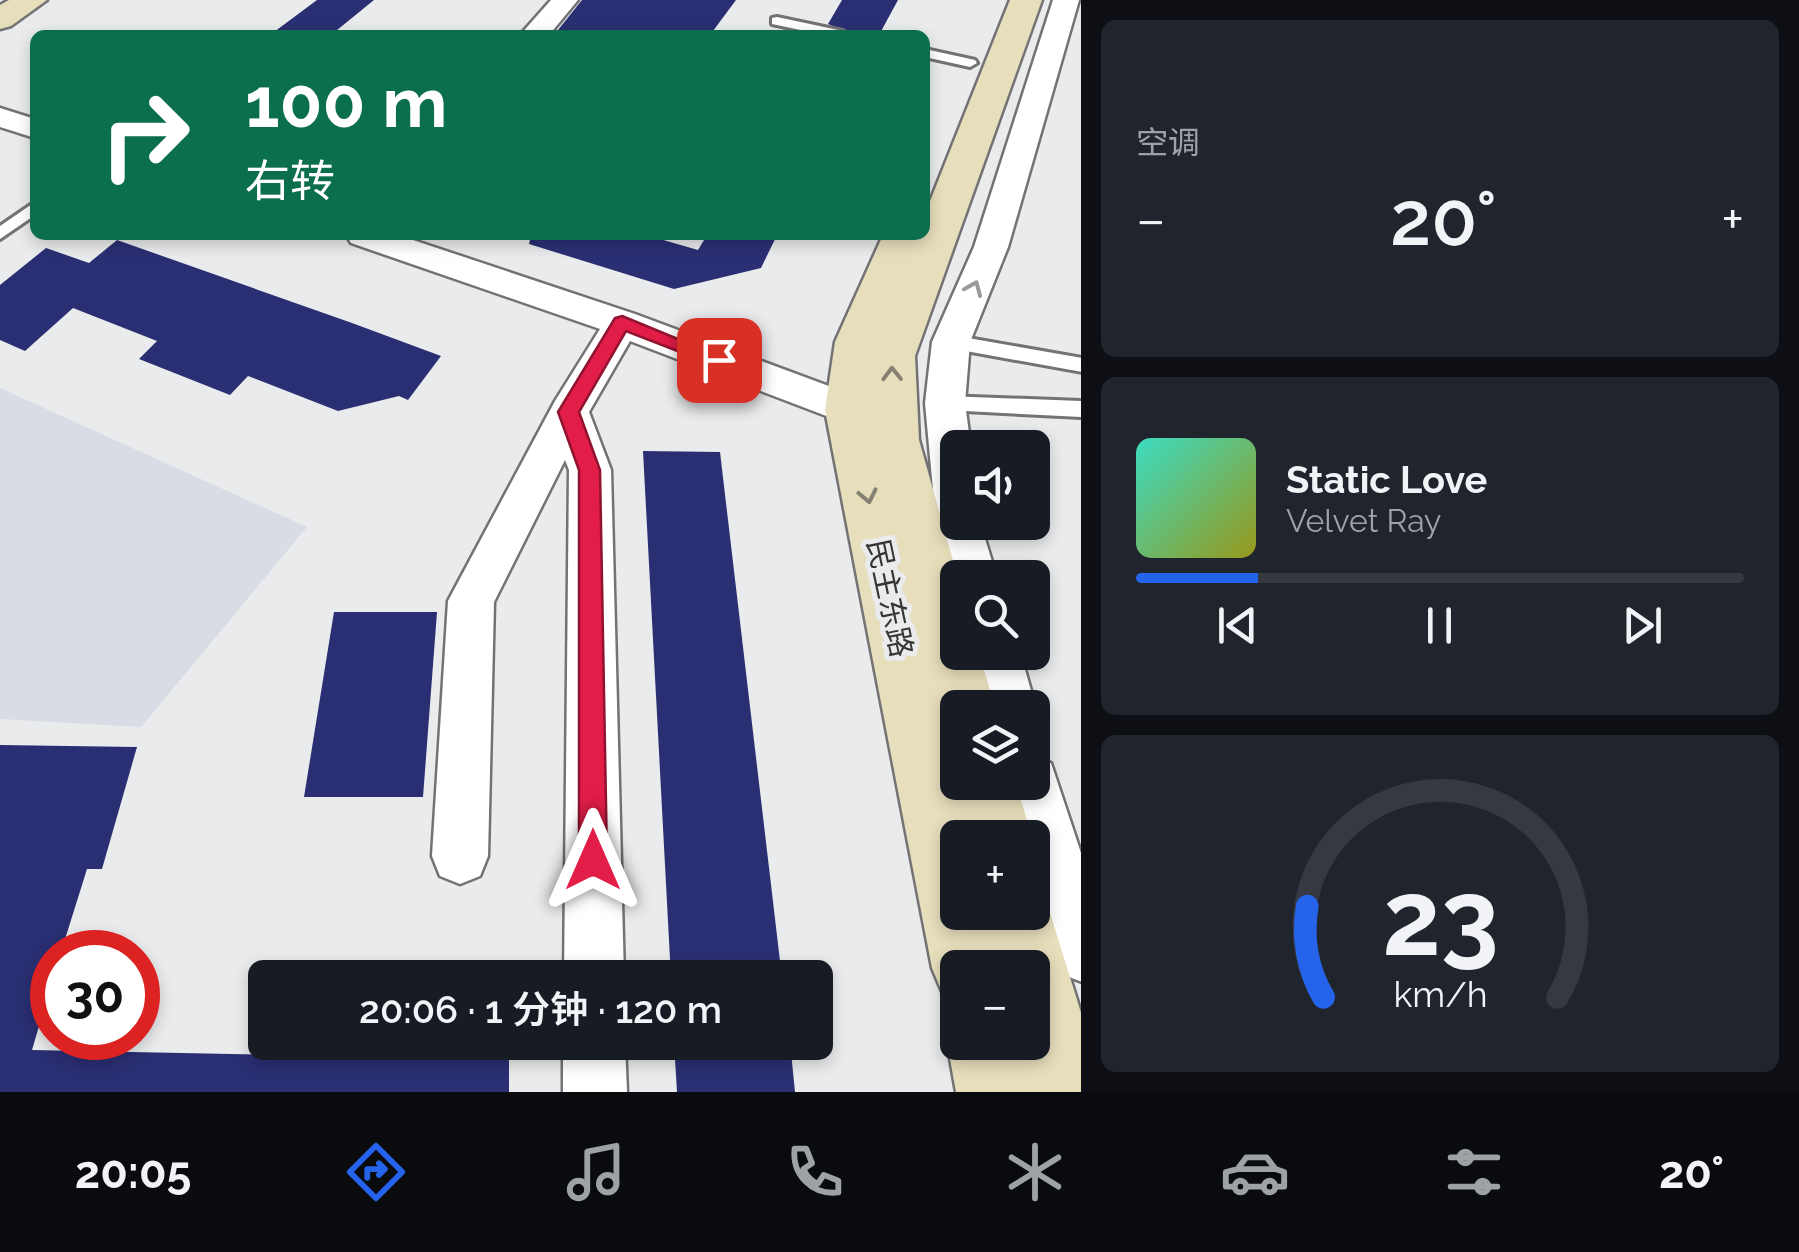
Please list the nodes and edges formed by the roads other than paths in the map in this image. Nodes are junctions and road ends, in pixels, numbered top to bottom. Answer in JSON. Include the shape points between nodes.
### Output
{"nodes":[{"id":1,"x":32,"y":0,"type":"edge"},
{"id":2,"x":565,"y":0,"type":"edge"},
{"id":3,"x":994,"y":0,"type":"edge"},
{"id":4,"x":1026,"y":0,"type":"edge"},
{"id":5,"x":1066,"y":0,"type":"edge"},
{"id":6,"x":0,"y":18,"type":"edge"},
{"id":7,"x":777,"y":20,"type":"dead end"},
{"id":8,"x":538,"y":30,"type":"edge"},
{"id":9,"x":821,"y":30,"type":"edge"},
{"id":10,"x":930,"y":54,"type":"edge"},
{"id":11,"x":970,"y":63,"type":"junction"},
{"id":12,"x":0,"y":117,"type":"edge"},
{"id":13,"x":30,"y":127,"type":"edge"},
{"id":14,"x":930,"y":169,"type":"edge"},
{"id":15,"x":30,"y":211,"type":"edge"},
{"id":16,"x":930,"y":218,"type":"edge"},
{"id":17,"x":0,"y":234,"type":"edge"},
{"id":18,"x":930,"y":235,"type":"edge"},
{"id":19,"x":396,"y":240,"type":"edge"},
{"id":20,"x":919,"y":240,"type":"edge"},
{"id":21,"x":921,"y":240,"type":"edge"},
{"id":22,"x":990,"y":247,"type":"junction"},
{"id":23,"x":450,"y":248,"type":"edge"},
{"id":24,"x":622,"y":322,"type":"junction"},
{"id":25,"x":951,"y":342,"type":"junction"},
{"id":26,"x":1081,"y":365,"type":"edge"},
{"id":27,"x":944,"y":402,"type":"junction"},
{"id":28,"x":1081,"y":409,"type":"edge"},
{"id":29,"x":850,"y":410,"type":"junction"},
{"id":30,"x":568,"y":412,"type":"junction"},
{"id":31,"x":947,"y":430,"type":"edge"},
{"id":32,"x":959,"y":690,"type":"edge"},
{"id":33,"x":1037,"y":800,"type":"edge"},
{"id":34,"x":460,"y":856,"type":"dead end"},
{"id":35,"x":965,"y":950,"type":"edge"},
{"id":36,"x":1081,"y":950,"type":"edge"},
{"id":37,"x":594,"y":960,"type":"edge"},
{"id":38,"x":1050,"y":1038,"type":"edge"},
{"id":39,"x":594,"y":1060,"type":"edge"},
{"id":40,"x":989,"y":1060,"type":"edge"},
{"id":41,"x":594,"y":1092,"type":"edge"},
{"id":42,"x":996,"y":1092,"type":"edge"},
{"id":43,"x":1064,"y":1092,"type":"edge"}],
"edges":[{"from":1,"to":6,"type":"main road"},
{"from":2,"to":8,"type":"street"},
{"from":3,"to":11,"type":"main road"},
{"from":4,"to":16,"type":"main road","name":"民主东路"},
{"from":5,"to":22,"type":"street"},
{"from":7,"to":9,"type":"lane"},
{"from":10,"to":11,"type":"lane"},
{"from":11,"to":14,"type":"main road"},
{"from":12,"to":13,"type":"street"},
{"from":15,"to":17,"type":"lane"},
{"from":18,"to":22,"type":"street"},
{"from":19,"to":23,"type":"street"},
{"from":20,"to":29,"type":"main road","name":"民主东路","via":[[858,342]]},
{"from":32,"to":21,"type":"main road","name":"民主东路","one_way":true,"via":[[894,440],[892,356]]},
{"from":25,"to":22,"type":"street","one_way":true},
{"from":23,"to":24,"type":"street"},
{"from":24,"to":29,"type":"street"},
{"from":24,"to":30,"type":"street"},
{"from":25,"to":26,"type":"lane"},
{"from":25,"to":27,"type":"street"},
{"from":27,"to":28,"type":"lane"},
{"from":27,"to":31,"type":"street"},
{"from":29,"to":35,"type":"main road","name":"民主东路","one_way":true},
{"from":30,"to":34,"type":"street","via":[[471,601]]},
{"from":30,"to":37,"type":"street","via":[[590,470]]},
{"from":33,"to":36,"type":"street"},
{"from":38,"to":43,"type":"main road"},
{"from":39,"to":41,"type":"street"},
{"from":40,"to":42,"type":"main road"}]}
